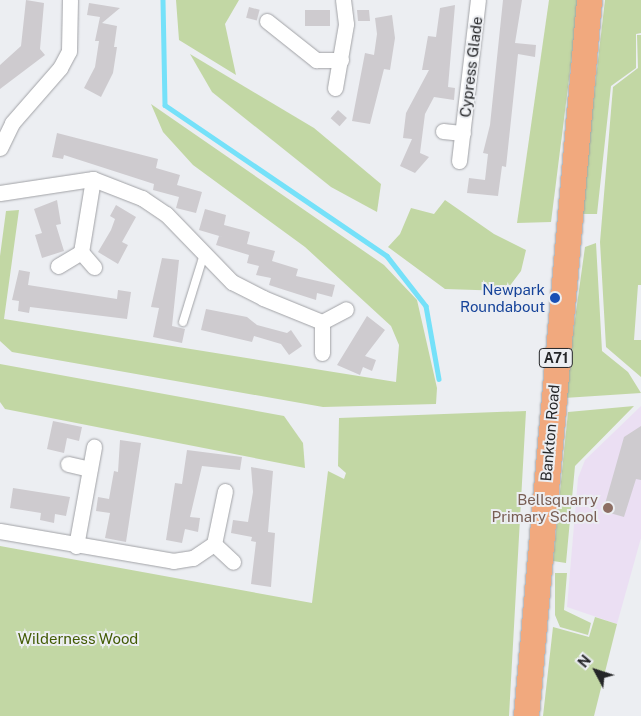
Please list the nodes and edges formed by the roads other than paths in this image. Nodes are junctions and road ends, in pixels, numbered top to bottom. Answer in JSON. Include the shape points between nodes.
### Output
{"nodes":[{"id":1,"x":70,"y":0,"type":"edge"},
{"id":2,"x":343,"y":0,"type":"edge"},
{"id":3,"x":478,"y":0,"type":"edge"},
{"id":4,"x":589,"y":0,"type":"edge"},
{"id":5,"x":267,"y":21,"type":"dead end"},
{"id":6,"x":341,"y":60,"type":"junction"},
{"id":7,"x":335,"y":88,"type":"dead end"},
{"id":8,"x":443,"y":131,"type":"dead end"},
{"id":9,"x":463,"y":134,"type":"junction"},
{"id":10,"x":0,"y":148,"type":"edge"},
{"id":11,"x":459,"y":161,"type":"dead end"},
{"id":12,"x":93,"y":179,"type":"junction"},
{"id":13,"x":0,"y":193,"type":"edge"},
{"id":14,"x":81,"y":252,"type":"junction"},
{"id":15,"x":204,"y":254,"type":"junction"},
{"id":16,"x":58,"y":266,"type":"dead end"},
{"id":17,"x":94,"y":267,"type":"dead end"},
{"id":18,"x":346,"y":309,"type":"dead end"},
{"id":19,"x":184,"y":322,"type":"dead end"},
{"id":20,"x":322,"y":322,"type":"junction"},
{"id":21,"x":322,"y":353,"type":"dead end"},
{"id":22,"x":94,"y":447,"type":"dead end"},
{"id":23,"x":68,"y":464,"type":"dead end"},
{"id":24,"x":89,"y":469,"type":"junction"},
{"id":25,"x":225,"y":491,"type":"dead end"},
{"id":26,"x":0,"y":531,"type":"edge"},
{"id":27,"x":214,"y":544,"type":"junction"},
{"id":28,"x":76,"y":546,"type":"junction"},
{"id":29,"x":233,"y":562,"type":"dead end"},
{"id":30,"x":526,"y":716,"type":"edge"}],
"edges":[{"from":1,"to":10,"type":"street","via":[[69,52],[60,68],[12,123]]},
{"from":2,"to":6,"type":"street","via":[[346,24]]},
{"from":3,"to":9,"type":"street","name":"Cypress Glade"},
{"from":4,"to":30,"type":"main road","name":"Bankton Road","number":"A71"},
{"from":5,"to":6,"type":"street","via":[[316,60]]},
{"from":6,"to":7,"type":"street"},
{"from":8,"to":9,"type":"street","name":"Cypress Glade"},
{"from":9,"to":11,"type":"street","name":"Cypress Glade"},
{"from":12,"to":13,"type":"street"},
{"from":12,"to":14,"type":"street"},
{"from":12,"to":15,"type":"street","via":[[142,198],[192,237]]},
{"from":14,"to":16,"type":"street"},
{"from":14,"to":17,"type":"street"},
{"from":15,"to":19,"type":"lane"},
{"from":15,"to":20,"type":"street","via":[[232,282]]},
{"from":18,"to":20,"type":"street"},
{"from":20,"to":21,"type":"street"},
{"from":22,"to":24,"type":"street"},
{"from":23,"to":24,"type":"street"},
{"from":24,"to":28,"type":"street"},
{"from":25,"to":27,"type":"street"},
{"from":26,"to":28,"type":"street"},
{"from":27,"to":28,"type":"street","via":[[193,558],[173,561]]},
{"from":27,"to":29,"type":"street"}]}
